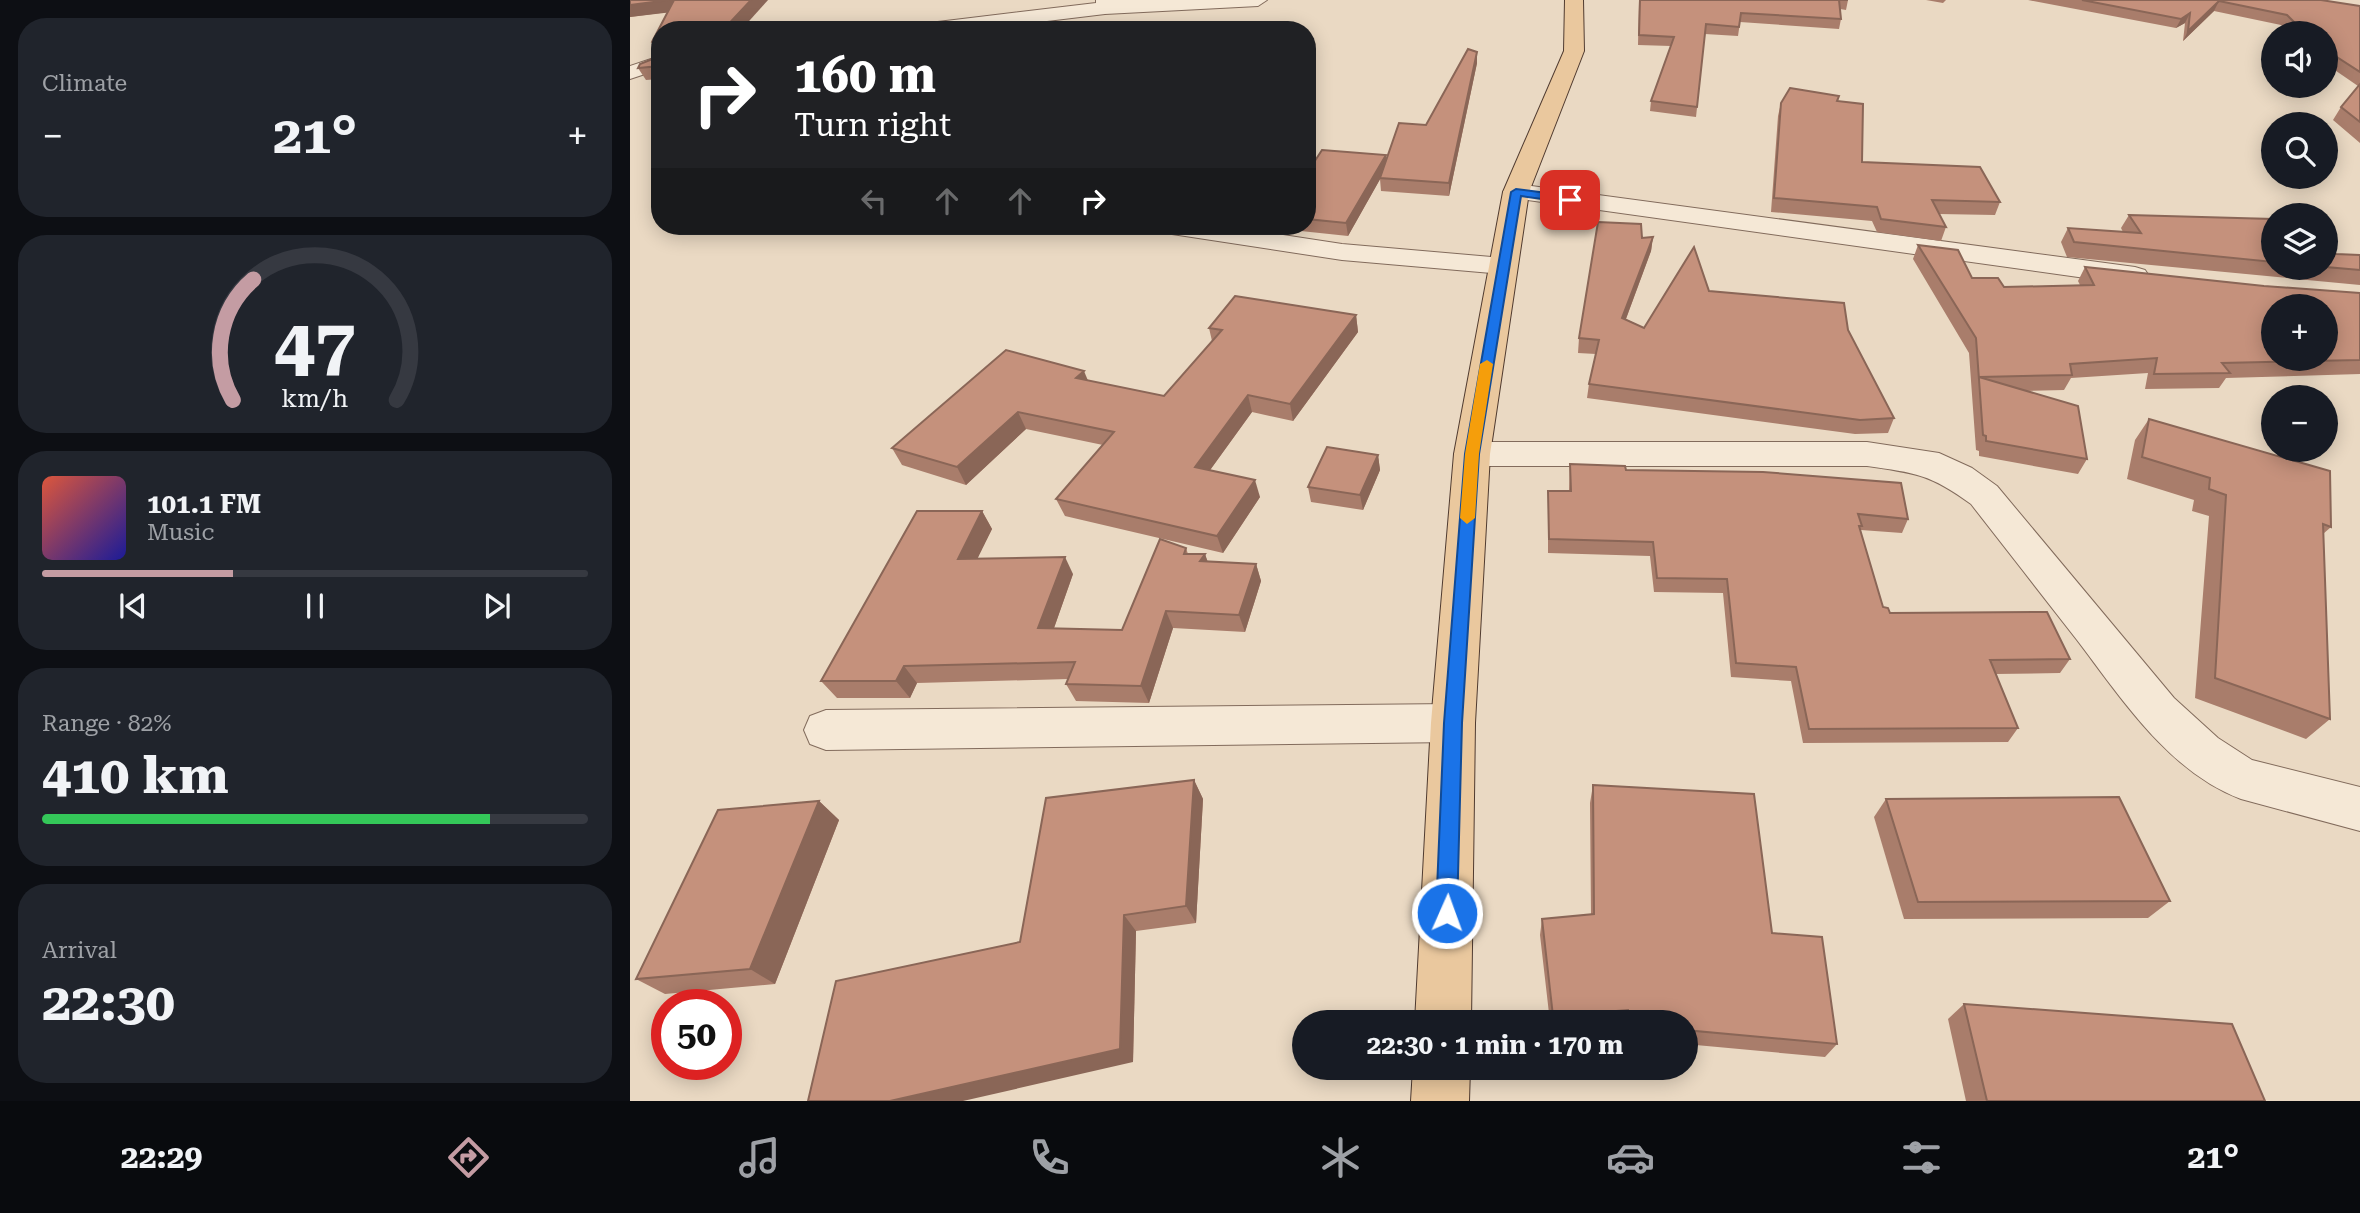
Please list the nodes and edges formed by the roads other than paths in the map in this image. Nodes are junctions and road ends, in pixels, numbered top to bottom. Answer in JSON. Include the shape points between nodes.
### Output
{"nodes":[{"id":1,"x":1258,"y":0,"type":"edge"},
{"id":2,"x":1574,"y":0,"type":"edge"},
{"id":3,"x":1105,"y":4,"type":"edge"},
{"id":4,"x":985,"y":21,"type":"edge"},
{"id":5,"x":651,"y":65,"type":"edge"},
{"id":6,"x":630,"y":73,"type":"edge"},
{"id":7,"x":1516,"y":192,"type":"junction"},
{"id":8,"x":1231,"y":235,"type":"edge"},
{"id":9,"x":1503,"y":266,"type":"junction"},
{"id":10,"x":2166,"y":279,"type":"edge"},
{"id":11,"x":1472,"y":454,"type":"junction"},
{"id":12,"x":1453,"y":723,"type":"junction"},
{"id":13,"x":826,"y":730,"type":"dead end"},
{"id":14,"x":2360,"y":809,"type":"edge"},
{"id":15,"x":1443,"y":1010,"type":"edge"},
{"id":16,"x":1441,"y":1080,"type":"edge"},
{"id":17,"x":1440,"y":1101,"type":"edge"}],
"edges":[{"from":1,"to":3,"type":"street"},
{"from":2,"to":7,"type":"main road","via":[[1574,51]]},
{"from":3,"to":4,"type":"street"},
{"from":5,"to":6,"type":"street"},
{"from":7,"to":9,"type":"main road"},
{"from":7,"to":10,"type":"street"},
{"from":8,"to":9,"type":"street","via":[[1342,252]]},
{"from":9,"to":11,"type":"main road"},
{"from":11,"to":12,"type":"main road"},
{"from":11,"to":14,"type":"street","via":[[1867,454],[1927,461],[1984,495],[2158,711],[2202,752],[2241,778]]},
{"from":12,"to":13,"type":"street"},
{"from":12,"to":15,"type":"main road"},
{"from":16,"to":17,"type":"main road"}]}
